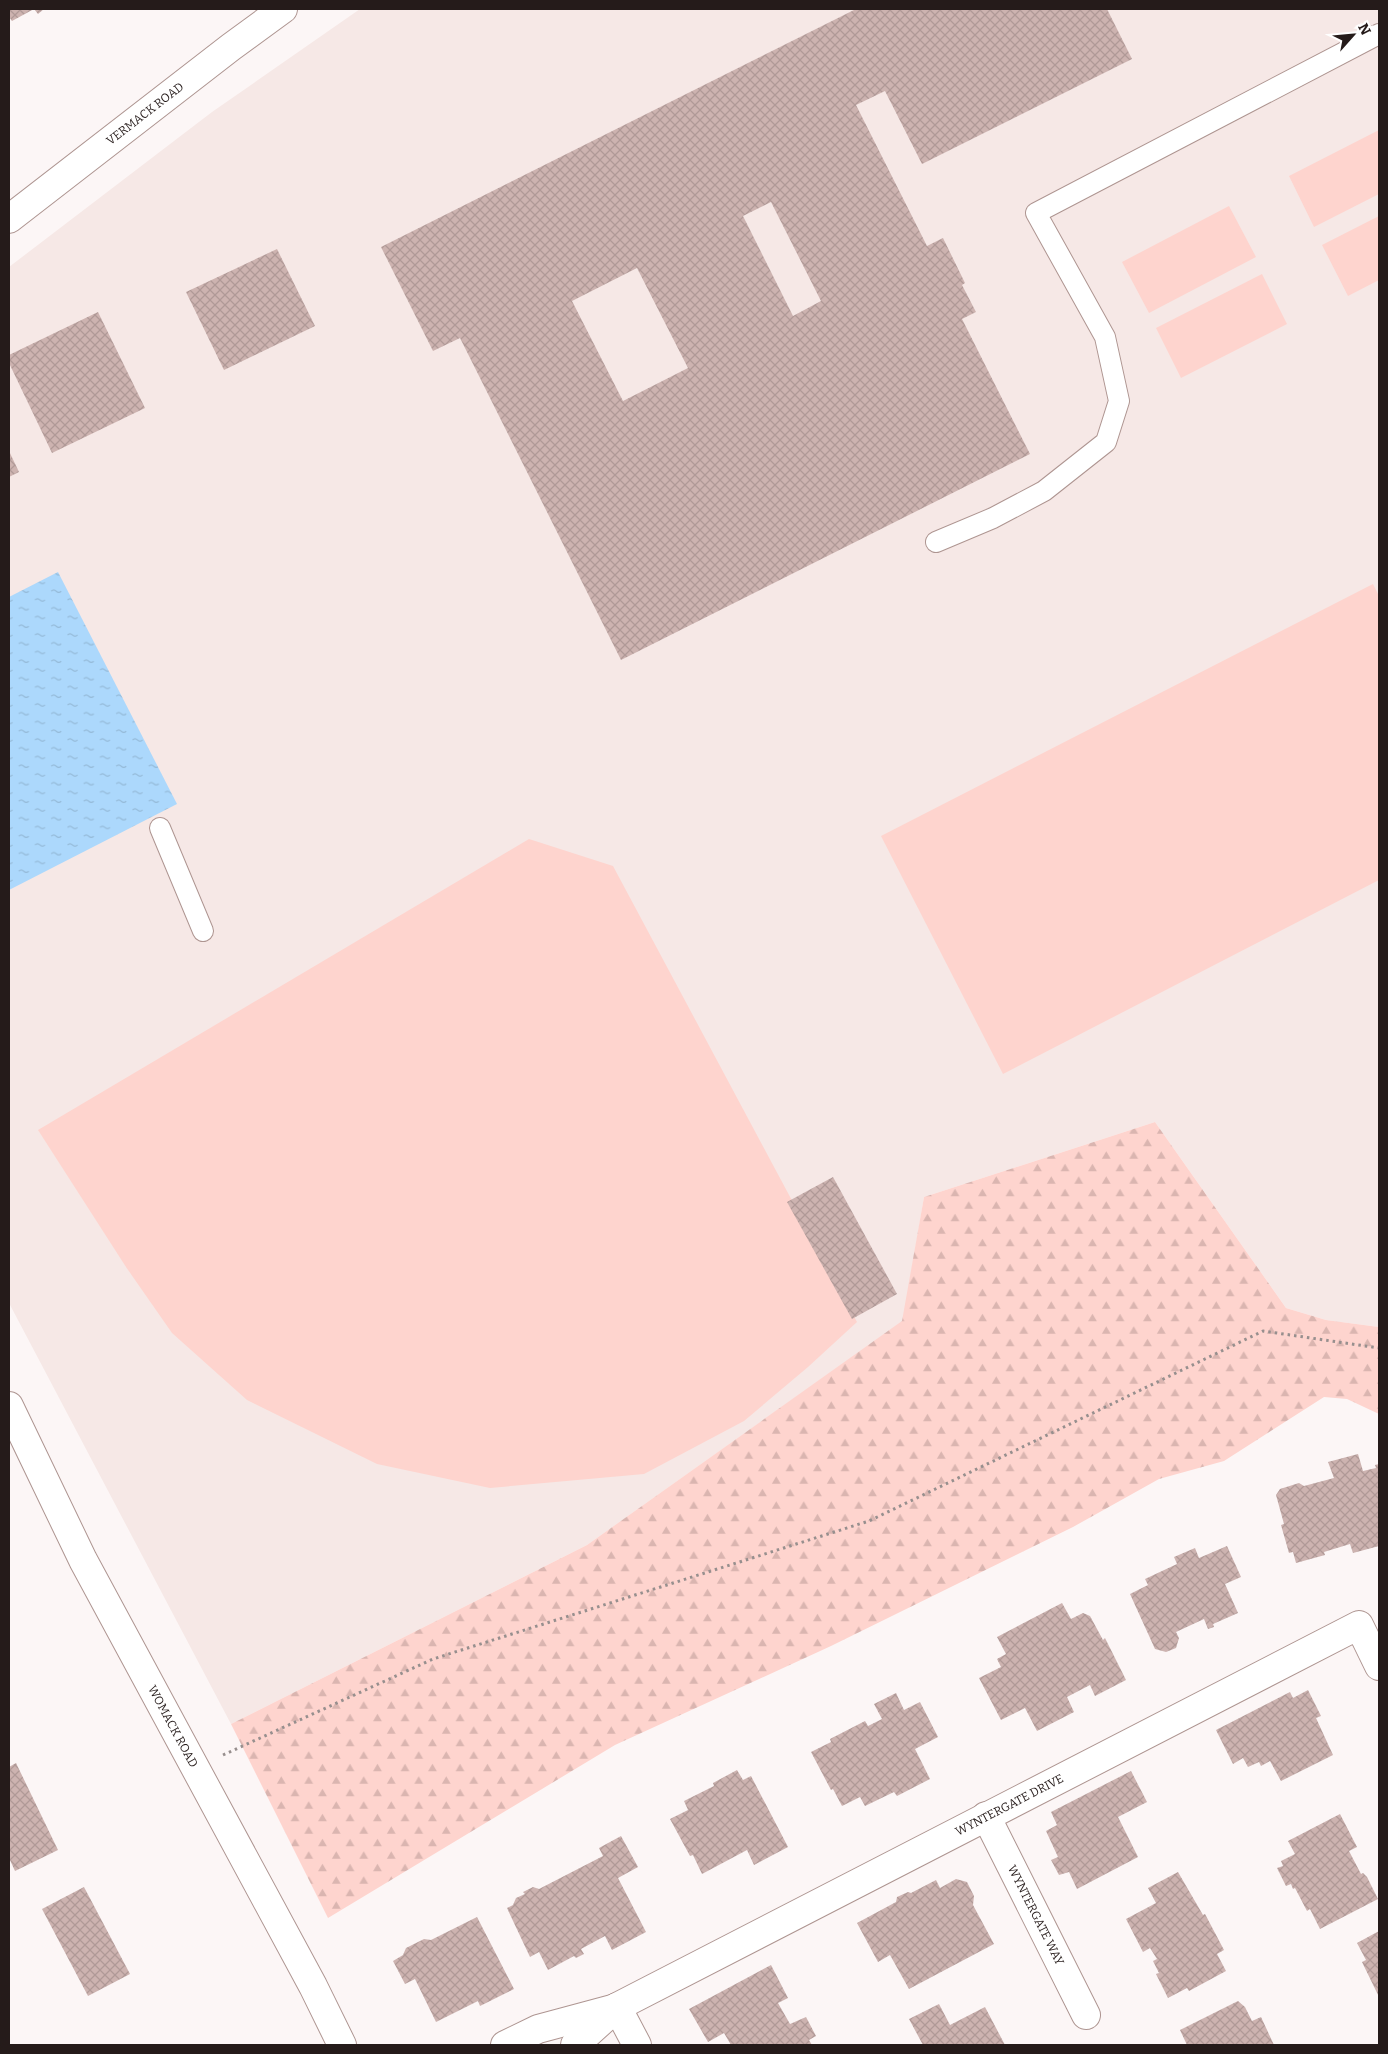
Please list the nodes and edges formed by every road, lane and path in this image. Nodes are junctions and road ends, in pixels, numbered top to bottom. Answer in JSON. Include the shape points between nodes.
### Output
{"nodes":[{"id":1,"x":283,"y":9,"type":"edge"},
{"id":2,"x":1379,"y":34,"type":"edge"},
{"id":3,"x":9,"y":219,"type":"edge"},
{"id":4,"x":936,"y":542,"type":"dead end"},
{"id":5,"x":160,"y":828,"type":"dead end"},
{"id":6,"x":203,"y":931,"type":"dead end"},
{"id":7,"x":1379,"y":1348,"type":"edge"},
{"id":8,"x":9,"y":1406,"type":"edge"},
{"id":9,"x":1379,"y":1666,"type":"edge"},
{"id":10,"x":195,"y":1767,"type":"junction"},
{"id":11,"x":986,"y":1816,"type":"junction"},
{"id":12,"x":618,"y":2007,"type":"junction"},
{"id":13,"x":1086,"y":2015,"type":"dead end"},
{"id":14,"x":342,"y":2045,"type":"edge"},
{"id":15,"x":505,"y":2045,"type":"edge"},
{"id":16,"x":575,"y":2045,"type":"edge"},
{"id":17,"x":637,"y":2045,"type":"edge"}],
"edges":[{"from":1,"to":3,"type":"street","name":"VERMACK ROAD"},
{"from":2,"to":4,"type":"lane","via":[[1036,213],[1105,337],[1119,401],[1106,442],[1044,491],[993,518]]},
{"from":5,"to":6,"type":"lane"},
{"from":7,"to":10,"type":"path","via":[[1263,1331],[869,1521],[433,1659]]},
{"from":8,"to":10,"type":"street","name":"WOMACK ROAD","via":[[83,1560]]},
{"from":9,"to":11,"type":"street","name":"WYNTERGATE DRIVE","via":[[1359,1625]]},
{"from":10,"to":14,"type":"street","name":"WOMACK ROAD"},
{"from":11,"to":12,"type":"street","name":"WYNTERGATE DRIVE"},
{"from":11,"to":13,"type":"street","name":"WYNTERGATE WAY"},
{"from":12,"to":15,"type":"street","name":"WYNTERGATE DRIVE","via":[[538,2028]]},
{"from":12,"to":16,"type":"street","name":"WYNTERGATE DRIVE"},
{"from":12,"to":17,"type":"street"}]}
